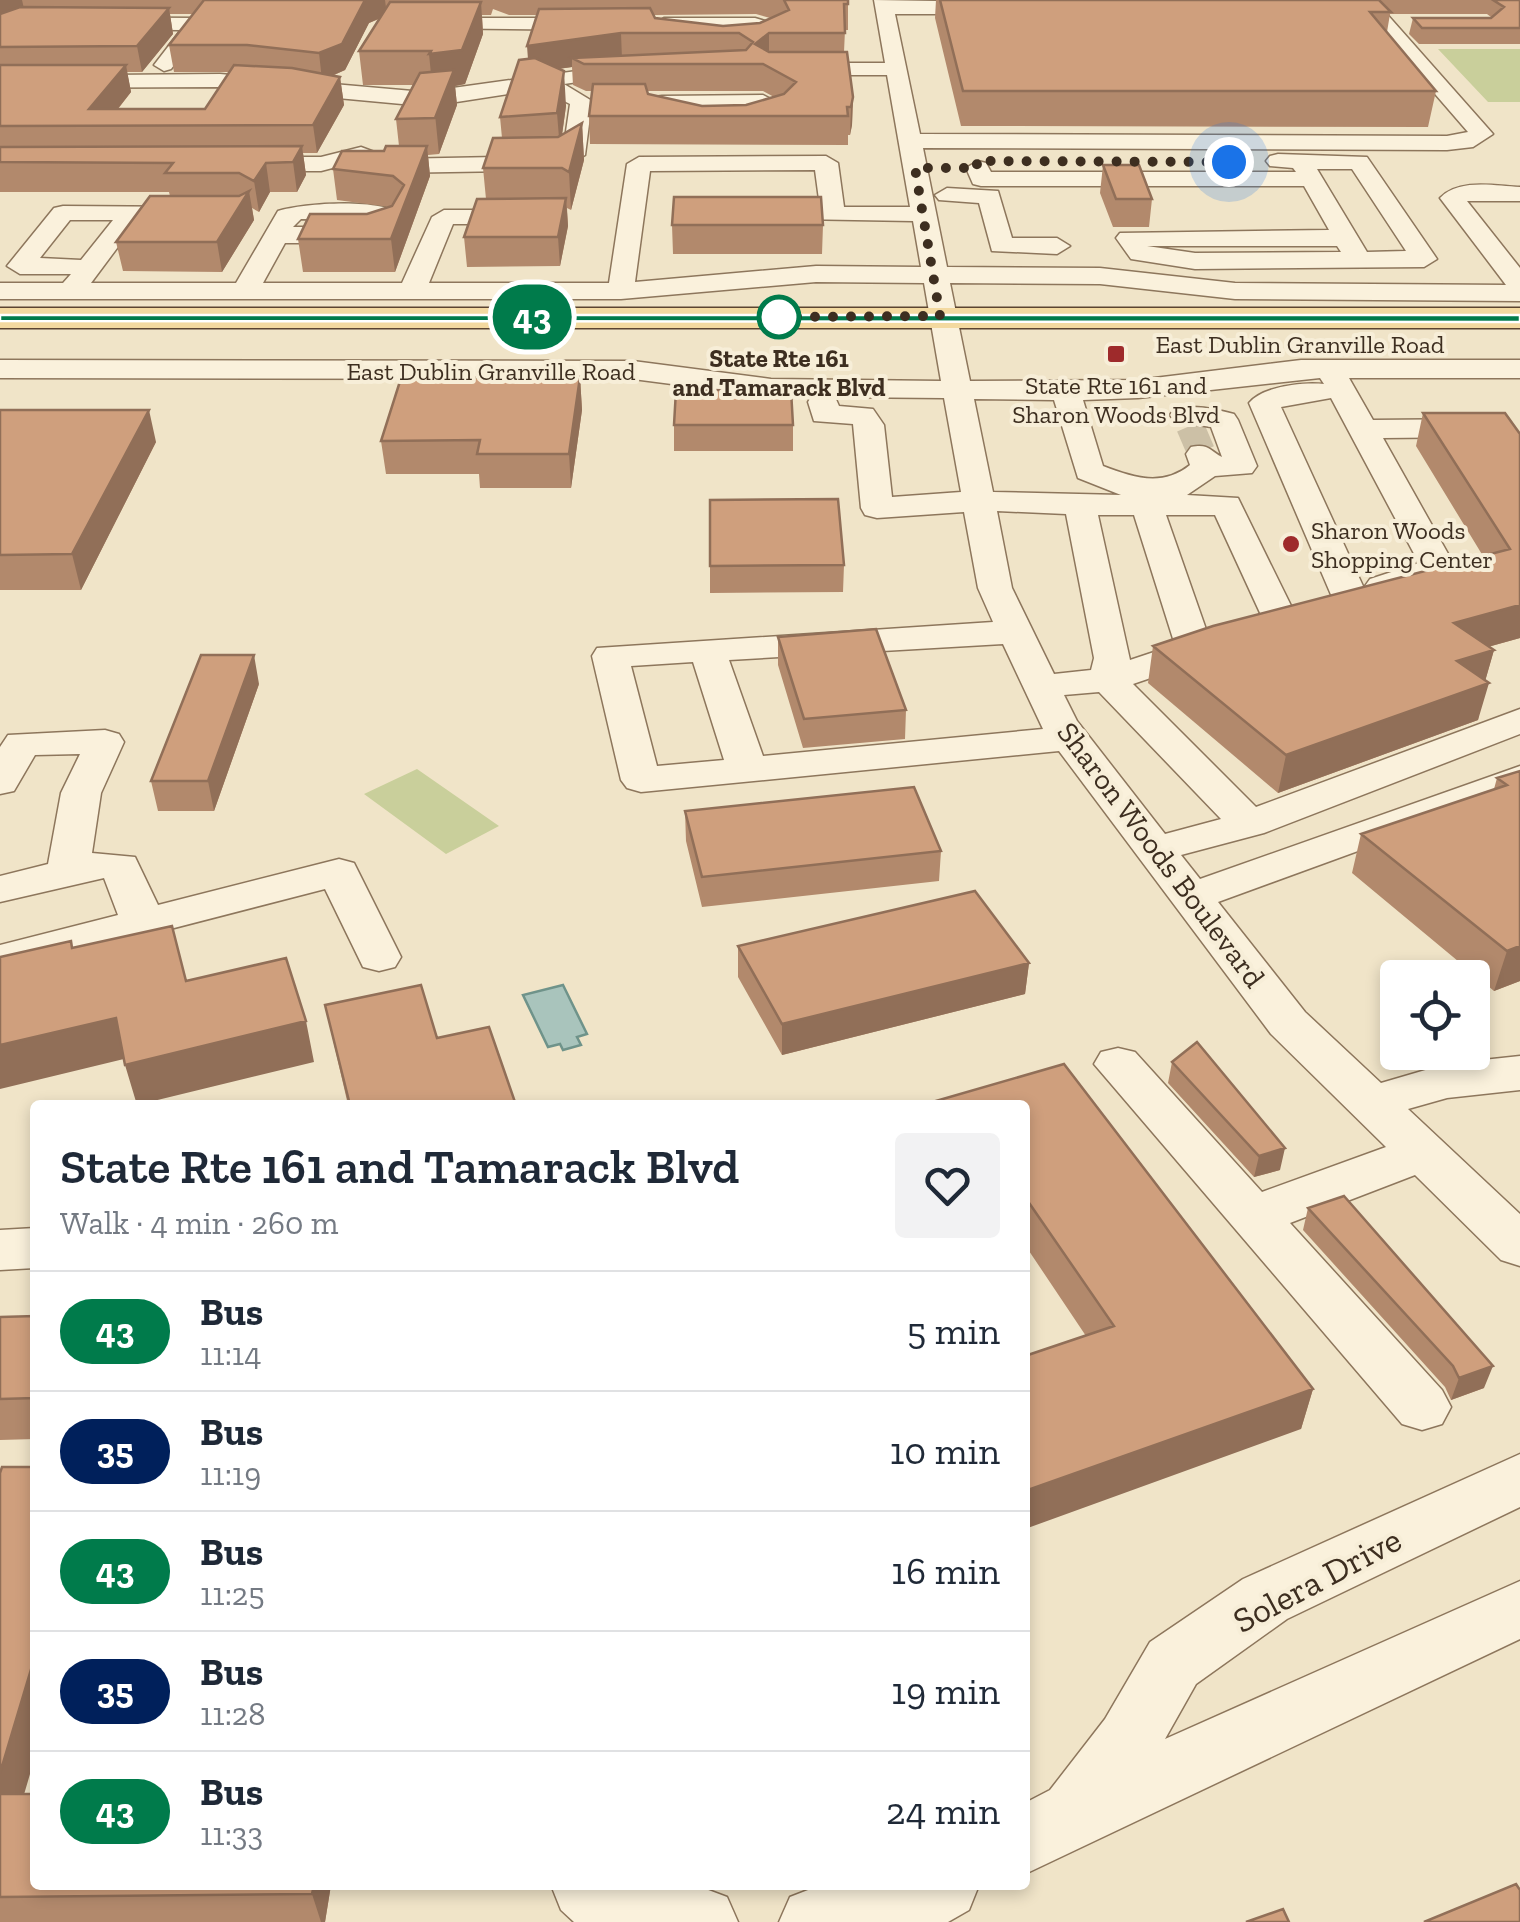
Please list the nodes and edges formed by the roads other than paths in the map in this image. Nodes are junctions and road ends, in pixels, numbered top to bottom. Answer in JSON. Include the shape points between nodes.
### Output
{"nodes":[{"id":1,"x":884,"y":4,"type":"edge"},
{"id":2,"x":1006,"y":8,"type":"edge"},
{"id":3,"x":1304,"y":8,"type":"edge"},
{"id":4,"x":1376,"y":17,"type":"junction"},
{"id":5,"x":394,"y":24,"type":"edge"},
{"id":6,"x":615,"y":24,"type":"edge"},
{"id":7,"x":1419,"y":24,"type":"edge"},
{"id":8,"x":3,"y":31,"type":"edge"},
{"id":9,"x":584,"y":50,"type":"junction"},
{"id":10,"x":650,"y":69,"type":"edge"},
{"id":11,"x":769,"y":69,"type":"edge"},
{"id":12,"x":896,"y":69,"type":"junction"},
{"id":13,"x":356,"y":77,"type":"edge"},
{"id":14,"x":1,"y":82,"type":"edge"},
{"id":15,"x":150,"y":82,"type":"junction"},
{"id":16,"x":541,"y":82,"type":"junction"},
{"id":17,"x":326,"y":91,"type":"junction"},
{"id":18,"x":388,"y":98,"type":"junction"},
{"id":19,"x":632,"y":102,"type":"edge"},
{"id":20,"x":662,"y":102,"type":"edge"},
{"id":21,"x":909,"y":141,"type":"junction"},
{"id":22,"x":361,"y":154,"type":"junction"},
{"id":23,"x":226,"y":164,"type":"edge"},
{"id":24,"x":915,"y":168,"type":"junction"},
{"id":25,"x":960,"y":168,"type":"junction"},
{"id":26,"x":1306,"y":170,"type":"junction"},
{"id":27,"x":1247,"y":178,"type":"junction"},
{"id":28,"x":1520,"y":194,"type":"edge"},
{"id":29,"x":922,"y":204,"type":"junction"},
{"id":30,"x":131,"y":213,"type":"junction"},
{"id":31,"x":225,"y":214,"type":"edge"},
{"id":32,"x":778,"y":214,"type":"edge"},
{"id":33,"x":833,"y":214,"type":"junction"},
{"id":34,"x":633,"y":215,"type":"junction"},
{"id":35,"x":664,"y":215,"type":"dead end"},
{"id":36,"x":564,"y":217,"type":"edge"},
{"id":37,"x":277,"y":235,"type":"dead end"},
{"id":38,"x":1280,"y":238,"type":"junction"},
{"id":39,"x":1360,"y":252,"type":"junction"},
{"id":40,"x":90,"y":266,"type":"junction"},
{"id":41,"x":934,"y":274,"type":"junction"},
{"id":42,"x":1196,"y":274,"type":"junction"},
{"id":43,"x":1100,"y":276,"type":"junction"},
{"id":44,"x":1520,"y":284,"type":"edge"},
{"id":45,"x":0,"y":291,"type":"edge"},
{"id":46,"x":71,"y":291,"type":"junction"},
{"id":47,"x":245,"y":291,"type":"junction"},
{"id":48,"x":412,"y":291,"type":"junction"},
{"id":49,"x":621,"y":291,"type":"junction"},
{"id":50,"x":1396,"y":293,"type":"junction"},
{"id":51,"x":1520,"y":293,"type":"edge"},
{"id":52,"x":0,"y":318,"type":"edge"},
{"id":53,"x":1520,"y":318,"type":"edge"},
{"id":54,"x":943,"y":330,"type":"junction"},
{"id":55,"x":0,"y":344,"type":"edge"},
{"id":56,"x":1464,"y":368,"type":"junction"},
{"id":57,"x":1516,"y":368,"type":"edge"},
{"id":58,"x":0,"y":369,"type":"edge"},
{"id":59,"x":1336,"y":380,"type":"junction"},
{"id":60,"x":1174,"y":383,"type":"junction"},
{"id":61,"x":957,"y":390,"type":"junction"},
{"id":62,"x":1066,"y":391,"type":"junction"},
{"id":63,"x":1482,"y":394,"type":"junction"},
{"id":64,"x":824,"y":403,"type":"junction"},
{"id":65,"x":1363,"y":429,"type":"junction"},
{"id":66,"x":978,"y":501,"type":"junction"},
{"id":67,"x":1080,"y":505,"type":"junction"},
{"id":68,"x":1146,"y":506,"type":"junction"},
{"id":69,"x":1350,"y":597,"type":"junction"},
{"id":70,"x":1280,"y":620,"type":"junction"},
{"id":71,"x":1015,"y":632,"type":"junction"},
{"id":72,"x":706,"y":650,"type":"junction"},
{"id":73,"x":1195,"y":650,"type":"junction"},
{"id":74,"x":1108,"y":680,"type":"junction"},
{"id":75,"x":1041,"y":686,"type":"junction"},
{"id":76,"x":1520,"y":721,"type":"edge"},
{"id":77,"x":1069,"y":738,"type":"junction"},
{"id":78,"x":748,"y":771,"type":"junction"},
{"id":79,"x":1520,"y":778,"type":"edge"},
{"id":80,"x":0,"y":782,"type":"edge"},
{"id":81,"x":1249,"y":824,"type":"junction"},
{"id":82,"x":1154,"y":849,"type":"junction"},
{"id":83,"x":68,"y":872,"type":"junction"},
{"id":84,"x":0,"y":888,"type":"edge"},
{"id":85,"x":1191,"y":897,"type":"junction"},
{"id":86,"x":144,"y":924,"type":"junction"},
{"id":87,"x":379,"y":957,"type":"dead end"},
{"id":88,"x":0,"y":959,"type":"edge"},
{"id":89,"x":1118,"y":1064,"type":"dead end"},
{"id":90,"x":1520,"y":1072,"type":"edge"},
{"id":91,"x":1372,"y":1103,"type":"junction"},
{"id":92,"x":1423,"y":1154,"type":"junction"},
{"id":93,"x":1253,"y":1216,"type":"junction"},
{"id":94,"x":1520,"y":1246,"type":"edge"},
{"id":95,"x":30,"y":1248,"type":"edge"},
{"id":96,"x":0,"y":1250,"type":"edge"},
{"id":97,"x":1422,"y":1407,"type":"dead end"},
{"id":98,"x":1520,"y":1479,"type":"edge"},
{"id":99,"x":1520,"y":1608,"type":"edge"},
{"id":100,"x":1049,"y":1827,"type":"edge"},
{"id":101,"x":591,"y":1890,"type":"edge"},
{"id":102,"x":935,"y":1890,"type":"edge"},
{"id":103,"x":847,"y":1906,"type":"edge"},
{"id":104,"x":702,"y":1922,"type":"edge"}],
"edges":[{"from":1,"to":2,"type":"street"},
{"from":1,"to":12,"type":"street","name":"Sharon Woods Boulevard"},
{"from":3,"to":4,"type":"street"},
{"from":4,"to":7,"type":"street"},
{"from":4,"to":21,"type":"street","via":[[1482,134],[1446,143]]},
{"from":5,"to":9,"type":"street"},
{"from":6,"to":9,"type":"street"},
{"from":8,"to":15,"type":"street","via":[[24,23],[196,24]]},
{"from":9,"to":10,"type":"street"},
{"from":9,"to":16,"type":"street"},
{"from":11,"to":12,"type":"street"},
{"from":12,"to":21,"type":"street","name":"Sharon Woods Boulevard"},
{"from":13,"to":17,"type":"street"},
{"from":14,"to":15,"type":"street"},
{"from":15,"to":17,"type":"street"},
{"from":16,"to":18,"type":"street","via":[[450,97]]},
{"from":16,"to":22,"type":"street","via":[[592,102],[570,160],[546,166],[390,166]]},
{"from":17,"to":18,"type":"street"},
{"from":18,"to":22,"type":"street"},
{"from":19,"to":20,"type":"street"},
{"from":21,"to":24,"type":"street","name":"Sharon Woods Boulevard"},
{"from":22,"to":23,"type":"street","via":[[320,164]]},
{"from":24,"to":25,"type":"street"},
{"from":24,"to":29,"type":"street","name":"Sharon Woods Boulevard"},
{"from":25,"to":26,"type":"street","via":[[976,161]]},
{"from":25,"to":27,"type":"street","via":[[981,178]]},
{"from":26,"to":27,"type":"street"},
{"from":26,"to":39,"type":"street"},
{"from":26,"to":39,"type":"street","via":[[1360,162],[1424,259]]},
{"from":27,"to":38,"type":"street"},
{"from":28,"to":44,"type":"street","via":[[1467,192],[1452,198]]},
{"from":29,"to":33,"type":"street"},
{"from":29,"to":41,"type":"street","name":"Sharon Woods Boulevard"},
{"from":29,"to":43,"type":"street","via":[[990,196],[1001,246],[1091,246]]},
{"from":30,"to":31,"type":"street"},
{"from":30,"to":40,"type":"street"},
{"from":30,"to":40,"type":"street","via":[[64,213],[20,266]]},
{"from":32,"to":33,"type":"street"},
{"from":33,"to":34,"type":"street","via":[[826,163],[639,164]]},
{"from":34,"to":35,"type":"street"},
{"from":34,"to":49,"type":"street"},
{"from":36,"to":48,"type":"street","via":[[444,217]]},
{"from":37,"to":47,"type":"street"},
{"from":38,"to":39,"type":"street"},
{"from":38,"to":42,"type":"street","via":[[1129,238],[1140,254]]},
{"from":39,"to":42,"type":"street"},
{"from":39,"to":50,"type":"street"},
{"from":40,"to":46,"type":"street"},
{"from":41,"to":43,"type":"street","name":"East Dublin Granville Road"},
{"from":41,"to":49,"type":"street","name":"East Dublin Granville Road","via":[[816,274]]},
{"from":41,"to":54,"type":"street","name":"Sharon Woods Boulevard"},
{"from":42,"to":43,"type":"street","name":"East Dublin Granville Road"},
{"from":42,"to":50,"type":"street","name":"East Dublin Granville Road"},
{"from":45,"to":46,"type":"street","name":"East Dublin Granville Road"},
{"from":46,"to":47,"type":"street","name":"East Dublin Granville Road"},
{"from":47,"to":48,"type":"street","name":"East Dublin Granville Road"},
{"from":48,"to":49,"type":"street","name":"East Dublin Granville Road"},
{"from":50,"to":51,"type":"street","name":"East Dublin Granville Road"},
{"from":52,"to":54,"type":"main road","name":"East Dublin Granville Road"},
{"from":53,"to":54,"type":"main road","name":"East Dublin Granville Road"},
{"from":54,"to":55,"type":"main road","name":"East Dublin Granville Road"},
{"from":54,"to":57,"type":"main road","name":"East Dublin Granville Road"},
{"from":54,"to":61,"type":"street","name":"Sharon Woods Boulevard"},
{"from":56,"to":57,"type":"street","name":"East Dublin Granville Road"},
{"from":56,"to":59,"type":"street","name":"East Dublin Granville Road"},
{"from":56,"to":63,"type":"street"},
{"from":58,"to":64,"type":"street","name":"East Dublin Granville Road","via":[[633,370]]},
{"from":59,"to":60,"type":"street","name":"East Dublin Granville Road"},
{"from":59,"to":63,"type":"street"},
{"from":59,"to":65,"type":"street"},
{"from":59,"to":69,"type":"street","via":[[1264,402]]},
{"from":60,"to":62,"type":"street","name":"East Dublin Granville Road"},
{"from":60,"to":62,"type":"street","via":[[1196,440],[1182,488],[1130,488],[1090,470]]},
{"from":61,"to":62,"type":"street","name":"East Dublin Granville Road"},
{"from":61,"to":64,"type":"street","name":"East Dublin Granville Road"},
{"from":61,"to":66,"type":"street","name":"Sharon Woods Boulevard"},
{"from":63,"to":65,"type":"street","via":[[1508,434]]},
{"from":64,"to":66,"type":"street","via":[[862,415],[869,425],[878,508]]},
{"from":65,"to":69,"type":"street","via":[[1440,568]]},
{"from":66,"to":67,"type":"street"},
{"from":66,"to":71,"type":"street","name":"Sharon Woods Boulevard","via":[[995,588]]},
{"from":67,"to":68,"type":"street"},
{"from":67,"to":74,"type":"street","via":[[1112,658]]},
{"from":68,"to":70,"type":"street","via":[[1227,505]]},
{"from":68,"to":73,"type":"street"},
{"from":69,"to":70,"type":"street"},
{"from":70,"to":73,"type":"street"},
{"from":71,"to":72,"type":"street"},
{"from":71,"to":75,"type":"street","name":"Sharon Woods Boulevard"},
{"from":72,"to":78,"type":"street"},
{"from":72,"to":78,"type":"street","via":[[610,656],[641,780]]},
{"from":73,"to":74,"type":"street"},
{"from":74,"to":75,"type":"street"},
{"from":74,"to":81,"type":"street"},
{"from":75,"to":77,"type":"street","name":"Sharon Woods Boulevard"},
{"from":76,"to":81,"type":"street"},
{"from":77,"to":78,"type":"street"},
{"from":77,"to":82,"type":"street","name":"Sharon Woods Boulevard"},
{"from":79,"to":85,"type":"street"},
{"from":80,"to":83,"type":"street","via":[[22,744],[106,742],[81,793]]},
{"from":81,"to":82,"type":"street"},
{"from":82,"to":85,"type":"street","name":"Sharon Woods Boulevard"},
{"from":83,"to":84,"type":"street"},
{"from":83,"to":86,"type":"street","via":[[120,866]]},
{"from":85,"to":91,"type":"street","name":"Sharon Woods Boulevard","via":[[1288,1023]]},
{"from":86,"to":87,"type":"street","via":[[339,872]]},
{"from":86,"to":88,"type":"street"},
{"from":89,"to":93,"type":"street"},
{"from":90,"to":91,"type":"street","via":[[1446,1080]]},
{"from":91,"to":92,"type":"street","name":"Sharon Woods Boulevard"},
{"from":92,"to":93,"type":"street"},
{"from":92,"to":94,"type":"street","name":"Sharon Woods Boulevard"},
{"from":93,"to":97,"type":"street"},
{"from":95,"to":96,"type":"street"},
{"from":98,"to":100,"type":"street","name":"Solera Drive","via":[[1265,1599],[1173,1663],[1128,1741]]},
{"from":99,"to":100,"type":"street","name":"Solera Drive"},
{"from":101,"to":104,"type":"street","via":[[606,1904]]},
{"from":102,"to":103,"type":"street","via":[[918,1900]]}]}
